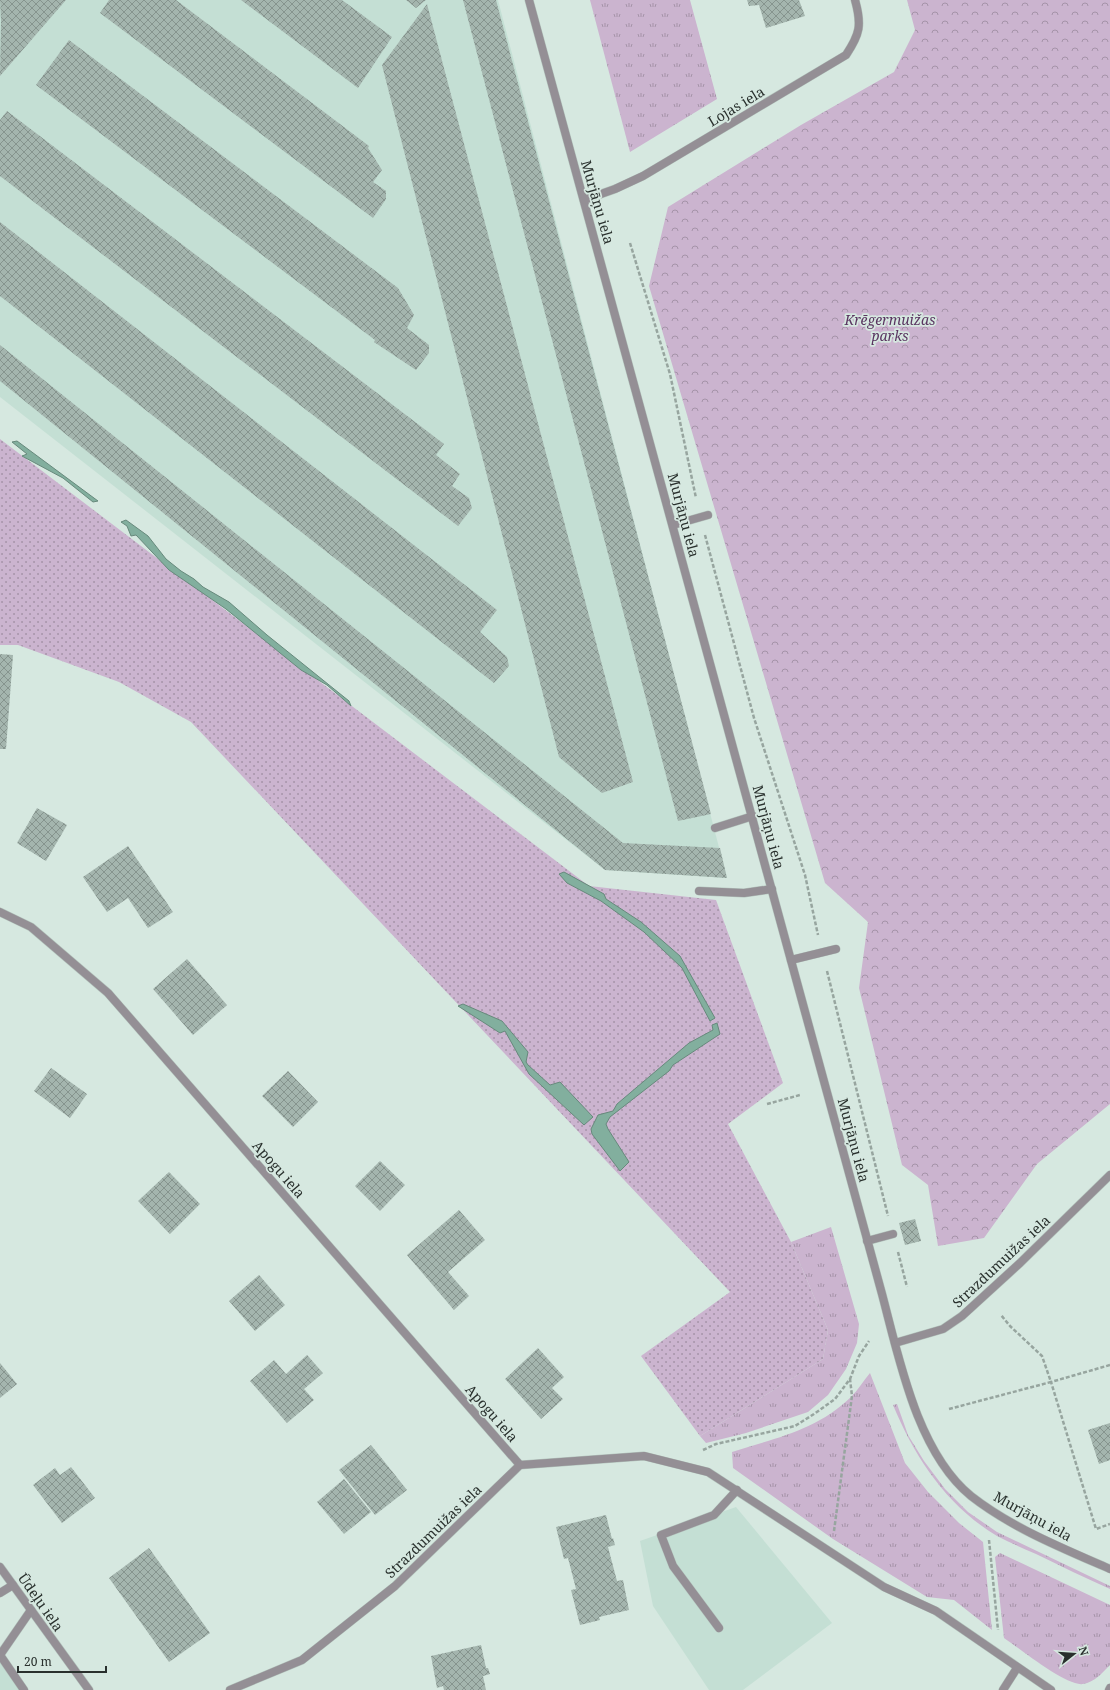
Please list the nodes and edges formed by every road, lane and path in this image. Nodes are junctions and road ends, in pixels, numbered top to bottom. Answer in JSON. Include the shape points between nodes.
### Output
{"nodes":[{"id":1,"x":529,"y":0,"type":"edge"},
{"id":2,"x":855,"y":0,"type":"edge"},
{"id":3,"x":584,"y":200,"type":"junction"},
{"id":4,"x":630,"y":243,"type":"dead end"},
{"id":5,"x":704,"y":516,"type":"junction"},
{"id":6,"x":673,"y":525,"type":"junction"},
{"id":7,"x":753,"y":816,"type":"junction"},
{"id":8,"x":715,"y":828,"type":"dead end"},
{"id":9,"x":772,"y":889,"type":"junction"},
{"id":10,"x":699,"y":891,"type":"dead end"},
{"id":11,"x":0,"y":912,"type":"edge"},
{"id":12,"x":836,"y":949,"type":"dead end"},
{"id":13,"x":822,"y":952,"type":"junction"},
{"id":14,"x":791,"y":960,"type":"junction"},
{"id":15,"x":800,"y":1095,"type":"dead end"},
{"id":16,"x":767,"y":1104,"type":"dead end"},
{"id":17,"x":1110,"y":1175,"type":"edge"},
{"id":18,"x":893,"y":1234,"type":"junction"},
{"id":19,"x":867,"y":1241,"type":"junction"},
{"id":20,"x":907,"y":1287,"type":"dead end"},
{"id":21,"x":1001,"y":1315,"type":"dead end"},
{"id":22,"x":869,"y":1341,"type":"dead end"},
{"id":23,"x":895,"y":1343,"type":"junction"},
{"id":24,"x":1110,"y":1365,"type":"edge"},
{"id":25,"x":850,"y":1379,"type":"junction"},
{"id":26,"x":1051,"y":1382,"type":"junction"},
{"id":27,"x":949,"y":1409,"type":"dead end"},
{"id":28,"x":673,"y":1462,"type":"junction"},
{"id":29,"x":520,"y":1465,"type":"junction"},
{"id":30,"x":736,"y":1490,"type":"junction"},
{"id":31,"x":1110,"y":1524,"type":"edge"},
{"id":32,"x":989,"y":1540,"type":"dead end"},
{"id":33,"x":832,"y":1552,"type":"junction"},
{"id":34,"x":0,"y":1567,"type":"edge"},
{"id":35,"x":1110,"y":1569,"type":"edge"},
{"id":36,"x":13,"y":1585,"type":"junction"},
{"id":37,"x":0,"y":1593,"type":"edge"},
{"id":38,"x":31,"y":1610,"type":"junction"},
{"id":39,"x":719,"y":1628,"type":"dead end"},
{"id":40,"x":1000,"y":1657,"type":"junction"},
{"id":41,"x":1017,"y":1668,"type":"junction"},
{"id":42,"x":24,"y":1690,"type":"edge"},
{"id":43,"x":89,"y":1690,"type":"edge"},
{"id":44,"x":230,"y":1690,"type":"edge"},
{"id":45,"x":1003,"y":1690,"type":"edge"},
{"id":46,"x":1051,"y":1690,"type":"edge"}],
"edges":[{"from":1,"to":3,"type":"street","name":"Murjāņu iela"},
{"from":2,"to":3,"type":"street","name":"Lojas iela","via":[[860,19],[856,40],[846,55],[643,176]]},
{"from":3,"to":6,"type":"street","name":"Murjāņu iela"},
{"from":4,"to":5,"type":"path","via":[[670,374]]},
{"from":5,"to":6,"type":"street"},
{"from":5,"to":13,"type":"path","via":[[754,718],[805,875]]},
{"from":6,"to":7,"type":"street","name":"Murjāņu iela"},
{"from":7,"to":8,"type":"street"},
{"from":7,"to":9,"type":"street","name":"Murjāņu iela"},
{"from":9,"to":10,"type":"street","via":[[744,893]]},
{"from":9,"to":14,"type":"street","name":"Murjāņu iela"},
{"from":11,"to":29,"type":"street","name":"Apogu iela","via":[[31,927],[108,992]]},
{"from":12,"to":13,"type":"street"},
{"from":13,"to":14,"type":"street"},
{"from":13,"to":18,"type":"path"},
{"from":14,"to":19,"type":"street","name":"Murjāņu iela"},
{"from":15,"to":16,"type":"path"},
{"from":17,"to":23,"type":"street","name":"Strazdumuižas iela","via":[[962,1316],[943,1329]]},
{"from":18,"to":19,"type":"street"},
{"from":18,"to":20,"type":"path"},
{"from":19,"to":23,"type":"street","name":"Murjāņu iela"},
{"from":21,"to":26,"type":"path","via":[[1042,1356]]},
{"from":22,"to":25,"type":"path","via":[[859,1356]]},
{"from":23,"to":35,"type":"street","name":"Murjāņu iela","via":[[919,1421],[932,1447],[951,1475],[970,1495],[1002,1517],[1048,1542]]},
{"from":24,"to":26,"type":"path"},
{"from":25,"to":28,"type":"path","via":[[835,1399],[795,1426],[716,1444]]},
{"from":25,"to":33,"type":"path","via":[[852,1396]]},
{"from":26,"to":27,"type":"path"},
{"from":26,"to":31,"type":"path","via":[[1096,1529]]},
{"from":28,"to":29,"type":"street","via":[[644,1456]]},
{"from":28,"to":30,"type":"street","via":[[708,1472]]},
{"from":29,"to":44,"type":"street","name":"Strazdumuižas iela","via":[[395,1586],[302,1660]]},
{"from":30,"to":33,"type":"street"},
{"from":30,"to":39,"type":"street","via":[[714,1515],[661,1535],[673,1566]]},
{"from":32,"to":40,"type":"path"},
{"from":33,"to":40,"type":"street","via":[[884,1587],[936,1611]]},
{"from":34,"to":36,"type":"street","name":"Ūdeļu iela"},
{"from":36,"to":37,"type":"street"},
{"from":36,"to":38,"type":"street","name":"Ūdeļu iela"},
{"from":38,"to":42,"type":"street","via":[[0,1655]]},
{"from":38,"to":43,"type":"street","name":"Ūdeļu iela"},
{"from":40,"to":41,"type":"street"},
{"from":41,"to":45,"type":"street"},
{"from":41,"to":46,"type":"street"}]}
